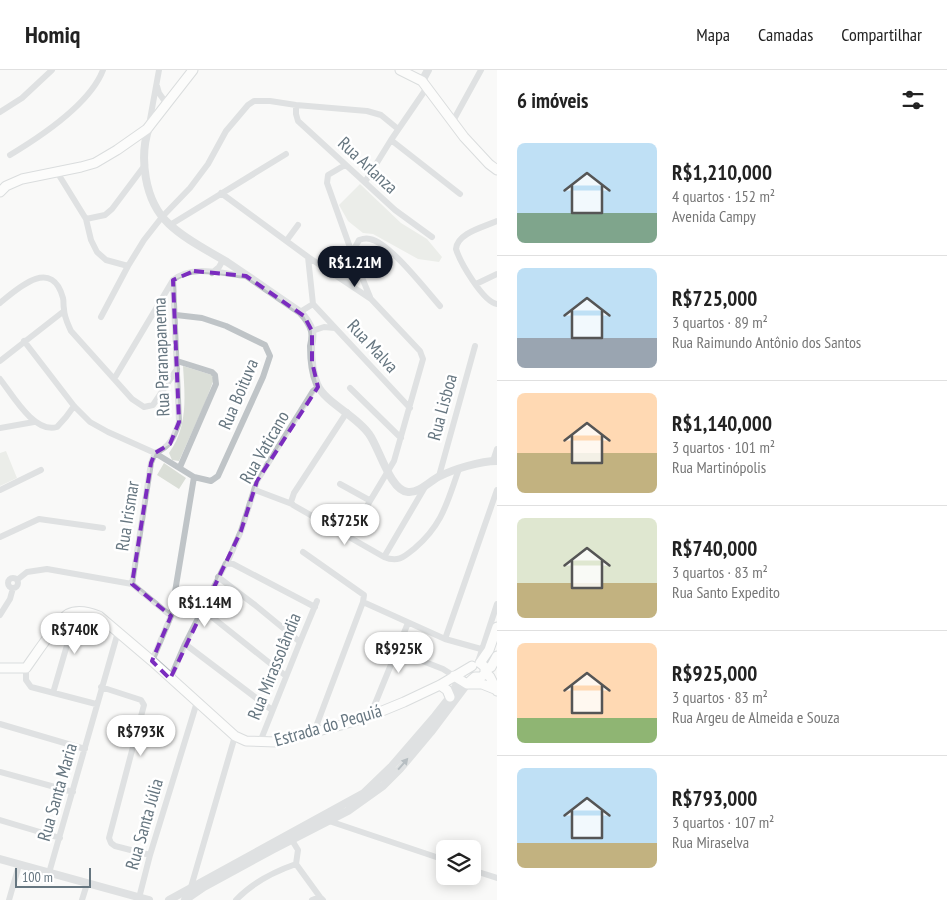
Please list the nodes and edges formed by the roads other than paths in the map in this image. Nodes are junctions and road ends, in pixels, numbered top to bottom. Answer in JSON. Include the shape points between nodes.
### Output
{"nodes":[{"id":1,"x":52,"y":70,"type":"edge"},
{"id":2,"x":159,"y":70,"type":"edge"},
{"id":3,"x":192,"y":70,"type":"edge"},
{"id":4,"x":400,"y":70,"type":"edge"},
{"id":5,"x":428,"y":70,"type":"edge"},
{"id":6,"x":481,"y":70,"type":"edge"},
{"id":7,"x":100,"y":71,"type":"edge"},
{"id":8,"x":425,"y":84,"type":"junction"},
{"id":9,"x":156,"y":85,"type":"junction"},
{"id":10,"x":166,"y":103,"type":"junction"},
{"id":11,"x":296,"y":105,"type":"junction"},
{"id":12,"x":0,"y":112,"type":"edge"},
{"id":13,"x":453,"y":121,"type":"junction"},
{"id":14,"x":149,"y":125,"type":"junction"},
{"id":15,"x":398,"y":129,"type":"junction"},
{"id":16,"x":391,"y":140,"type":"junction"},
{"id":17,"x":286,"y":154,"type":"dead end"},
{"id":18,"x":10,"y":156,"type":"dead end"},
{"id":19,"x":145,"y":165,"type":"junction"},
{"id":20,"x":346,"y":165,"type":"junction"},
{"id":21,"x":497,"y":170,"type":"edge"},
{"id":22,"x":57,"y":172,"type":"junction"},
{"id":23,"x":365,"y":182,"type":"junction"},
{"id":24,"x":0,"y":192,"type":"edge"},
{"id":25,"x":221,"y":193,"type":"junction"},
{"id":26,"x":460,"y":194,"type":"dead end"},
{"id":27,"x":162,"y":217,"type":"junction"},
{"id":28,"x":86,"y":219,"type":"junction"},
{"id":29,"x":497,"y":221,"type":"edge"},
{"id":30,"x":170,"y":225,"type":"junction"},
{"id":31,"x":298,"y":225,"type":"dead end"},
{"id":32,"x":432,"y":237,"type":"dead end"},
{"id":33,"x":287,"y":240,"type":"junction"},
{"id":34,"x":352,"y":253,"type":"junction"},
{"id":35,"x":308,"y":257,"type":"junction"},
{"id":36,"x":223,"y":260,"type":"junction"},
{"id":37,"x":128,"y":266,"type":"junction"},
{"id":38,"x":359,"y":270,"type":"junction"},
{"id":39,"x":212,"y":273,"type":"junction"},
{"id":40,"x":497,"y":274,"type":"edge"},
{"id":41,"x":246,"y":276,"type":"junction"},
{"id":42,"x":173,"y":280,"type":"junction"},
{"id":43,"x":344,"y":281,"type":"junction"},
{"id":44,"x":476,"y":284,"type":"junction"},
{"id":45,"x":371,"y":298,"type":"junction"},
{"id":46,"x":0,"y":303,"type":"edge"},
{"id":47,"x":313,"y":304,"type":"junction"},
{"id":48,"x":497,"y":304,"type":"edge"},
{"id":49,"x":440,"y":306,"type":"dead end"},
{"id":50,"x":64,"y":311,"type":"junction"},
{"id":51,"x":300,"y":312,"type":"junction"},
{"id":52,"x":176,"y":315,"type":"junction"},
{"id":53,"x":101,"y":317,"type":"dead end"},
{"id":54,"x":337,"y":329,"type":"junction"},
{"id":55,"x":312,"y":331,"type":"junction"},
{"id":56,"x":24,"y":341,"type":"junction"},
{"id":57,"x":474,"y":346,"type":"dead end"},
{"id":58,"x":0,"y":361,"type":"edge"},
{"id":59,"x":177,"y":361,"type":"junction"},
{"id":60,"x":177,"y":369,"type":"junction"},
{"id":61,"x":0,"y":378,"type":"edge"},
{"id":62,"x":114,"y":379,"type":"junction"},
{"id":63,"x":318,"y":387,"type":"junction"},
{"id":64,"x":165,"y":388,"type":"junction"},
{"id":65,"x":350,"y":388,"type":"dead end"},
{"id":66,"x":178,"y":390,"type":"junction"},
{"id":67,"x":74,"y":406,"type":"junction"},
{"id":68,"x":410,"y":408,"type":"junction"},
{"id":69,"x":348,"y":412,"type":"junction"},
{"id":70,"x":34,"y":422,"type":"junction"},
{"id":71,"x":0,"y":428,"type":"edge"},
{"id":72,"x":401,"y":438,"type":"junction"},
{"id":73,"x":497,"y":448,"type":"edge"},
{"id":74,"x":155,"y":453,"type":"junction"},
{"id":75,"x":495,"y":461,"type":"edge"},
{"id":76,"x":180,"y":467,"type":"junction"},
{"id":77,"x":459,"y":469,"type":"junction"},
{"id":78,"x":41,"y":470,"type":"dead end"},
{"id":79,"x":388,"y":471,"type":"junction"},
{"id":80,"x":439,"y":476,"type":"junction"},
{"id":81,"x":194,"y":477,"type":"junction"},
{"id":82,"x":340,"y":484,"type":"dead end"},
{"id":83,"x":425,"y":486,"type":"junction"},
{"id":84,"x":0,"y":490,"type":"edge"},
{"id":85,"x":255,"y":490,"type":"junction"},
{"id":86,"x":497,"y":490,"type":"edge"},
{"id":87,"x":369,"y":500,"type":"junction"},
{"id":88,"x":292,"y":504,"type":"junction"},
{"id":89,"x":103,"y":528,"type":"dead end"},
{"id":90,"x":349,"y":536,"type":"junction"},
{"id":91,"x":0,"y":537,"type":"edge"},
{"id":92,"x":303,"y":552,"type":"dead end"},
{"id":93,"x":384,"y":557,"type":"junction"},
{"id":94,"x":230,"y":563,"type":"junction"},
{"id":95,"x":218,"y":577,"type":"junction"},
{"id":96,"x":17,"y":580,"type":"junction"},
{"id":97,"x":8,"y":581,"type":"junction"},
{"id":98,"x":0,"y":584,"type":"edge"},
{"id":99,"x":132,"y":584,"type":"junction"},
{"id":100,"x":13,"y":588,"type":"junction"},
{"id":101,"x":363,"y":602,"type":"junction"},
{"id":102,"x":497,"y":604,"type":"edge"},
{"id":103,"x":202,"y":609,"type":"junction"},
{"id":104,"x":77,"y":611,"type":"junction"},
{"id":105,"x":0,"y":615,"type":"edge"},
{"id":106,"x":171,"y":616,"type":"junction"},
{"id":107,"x":408,"y":623,"type":"junction"},
{"id":108,"x":497,"y":627,"type":"edge"},
{"id":109,"x":118,"y":632,"type":"junction"},
{"id":110,"x":444,"y":639,"type":"junction"},
{"id":111,"x":300,"y":642,"type":"junction"},
{"id":112,"x":185,"y":644,"type":"junction"},
{"id":113,"x":481,"y":650,"type":"junction"},
{"id":114,"x":397,"y":651,"type":"junction"},
{"id":115,"x":497,"y":656,"type":"edge"},
{"id":116,"x":152,"y":661,"type":"junction"},
{"id":117,"x":478,"y":667,"type":"junction"},
{"id":118,"x":0,"y":668,"type":"edge"},
{"id":119,"x":26,"y":668,"type":"junction"},
{"id":120,"x":286,"y":676,"type":"junction"},
{"id":121,"x":170,"y":679,"type":"junction"},
{"id":122,"x":460,"y":680,"type":"junction"},
{"id":123,"x":478,"y":680,"type":"junction"},
{"id":124,"x":440,"y":685,"type":"junction"},
{"id":125,"x":101,"y":687,"type":"junction"},
{"id":126,"x":497,"y":690,"type":"edge"},
{"id":127,"x":53,"y":693,"type":"junction"},
{"id":128,"x":450,"y":697,"type":"junction"},
{"id":129,"x":197,"y":702,"type":"junction"},
{"id":130,"x":96,"y":704,"type":"junction"},
{"id":131,"x":272,"y":710,"type":"junction"},
{"id":132,"x":370,"y":716,"type":"junction"},
{"id":133,"x":0,"y":724,"type":"edge"},
{"id":134,"x":314,"y":732,"type":"junction"},
{"id":135,"x":235,"y":736,"type":"junction"},
{"id":136,"x":421,"y":737,"type":"junction"},
{"id":137,"x":260,"y":742,"type":"junction"},
{"id":138,"x":85,"y":749,"type":"junction"},
{"id":139,"x":0,"y":772,"type":"edge"},
{"id":140,"x":73,"y":792,"type":"junction"},
{"id":141,"x":0,"y":820,"type":"edge"},
{"id":142,"x":329,"y":821,"type":"junction"},
{"id":143,"x":290,"y":837,"type":"junction"},
{"id":144,"x":60,"y":838,"type":"junction"},
{"id":145,"x":150,"y":855,"type":"junction"},
{"id":146,"x":436,"y":857,"type":"edge"},
{"id":147,"x":0,"y":859,"type":"edge"},
{"id":148,"x":296,"y":864,"type":"junction"},
{"id":149,"x":19,"y":865,"type":"junction"},
{"id":150,"x":49,"y":873,"type":"junction"},
{"id":151,"x":481,"y":873,"type":"edge"},
{"id":152,"x":497,"y":878,"type":"edge"},
{"id":153,"x":87,"y":884,"type":"junction"},
{"id":154,"x":191,"y":887,"type":"junction"},
{"id":155,"x":139,"y":898,"type":"junction"},
{"id":156,"x":322,"y":899,"type":"edge"},
{"id":157,"x":9,"y":900,"type":"edge"},
{"id":158,"x":82,"y":900,"type":"edge"},
{"id":159,"x":149,"y":900,"type":"edge"},
{"id":160,"x":169,"y":900,"type":"edge"},
{"id":161,"x":185,"y":900,"type":"edge"},
{"id":162,"x":236,"y":900,"type":"edge"},
{"id":163,"x":312,"y":900,"type":"edge"}],
"edges":[{"from":1,"to":12,"type":"street","via":[[22,98]]},
{"from":2,"to":9,"type":"street"},
{"from":3,"to":10,"type":"main road"},
{"from":4,"to":8,"type":"main road"},
{"from":5,"to":8,"type":"street"},
{"from":6,"to":13,"type":"street"},
{"from":7,"to":18,"type":"street","via":[[90,90],[61,120]]},
{"from":8,"to":13,"type":"main road"},
{"from":8,"to":15,"type":"street"},
{"from":9,"to":10,"type":"street"},
{"from":9,"to":14,"type":"street"},
{"from":10,"to":14,"type":"main road"},
{"from":11,"to":15,"type":"street","via":[[373,113]]},
{"from":11,"to":20,"type":"street","name":"Rua Arlanza","via":[[298,121]]},
{"from":11,"to":27,"type":"street","via":[[270,101],[254,101],[248,105],[226,131],[196,180]]},
{"from":13,"to":21,"type":"main road"},
{"from":14,"to":19,"type":"street","via":[[144,142]]},
{"from":14,"to":22,"type":"main road","via":[[127,144],[95,163]]},
{"from":15,"to":16,"type":"street"},
{"from":16,"to":23,"type":"street"},
{"from":16,"to":26,"type":"street"},
{"from":17,"to":25,"type":"street"},
{"from":19,"to":27,"type":"street","via":[[149,192]]},
{"from":19,"to":28,"type":"street","via":[[112,209],[105,215]]},
{"from":20,"to":23,"type":"street","name":"Rua Arlanza"},
{"from":20,"to":34,"type":"street","via":[[326,179]]},
{"from":22,"to":24,"type":"main road","via":[[22,178]]},
{"from":22,"to":28,"type":"street"},
{"from":23,"to":32,"type":"street","name":"Rua Arlanza","via":[[395,210]]},
{"from":25,"to":30,"type":"street"},
{"from":25,"to":33,"type":"street"},
{"from":27,"to":30,"type":"street"},
{"from":27,"to":37,"type":"street"},
{"from":28,"to":37,"type":"street","via":[[97,252],[106,260]]},
{"from":29,"to":44,"type":"street","via":[[464,236],[456,245]]},
{"from":30,"to":36,"type":"street"},
{"from":31,"to":33,"type":"street"},
{"from":33,"to":35,"type":"street"},
{"from":34,"to":38,"type":"street"},
{"from":34,"to":49,"type":"street","via":[[359,240],[368,238],[379,243],[398,259]]},
{"from":35,"to":43,"type":"street"},
{"from":35,"to":47,"type":"street"},
{"from":36,"to":39,"type":"street"},
{"from":36,"to":41,"type":"street"},
{"from":37,"to":53,"type":"street"},
{"from":38,"to":43,"type":"street"},
{"from":38,"to":45,"type":"street"},
{"from":39,"to":41,"type":"street"},
{"from":39,"to":42,"type":"street","via":[[188,272]]},
{"from":40,"to":44,"type":"street"},
{"from":41,"to":51,"type":"street"},
{"from":42,"to":52,"type":"street","name":"Rua Paranapanema"},
{"from":42,"to":62,"type":"street"},
{"from":43,"to":45,"type":"street"},
{"from":44,"to":48,"type":"street","via":[[487,299]]},
{"from":45,"to":68,"type":"street","via":[[420,351],[423,359]]},
{"from":46,"to":50,"type":"street","via":[[22,285],[42,277],[52,280],[59,288]]},
{"from":47,"to":51,"type":"street"},
{"from":47,"to":54,"type":"street","name":"Rua Malva"},
{"from":50,"to":56,"type":"street"},
{"from":50,"to":62,"type":"street","via":[[71,331]]},
{"from":51,"to":55,"type":"street"},
{"from":52,"to":59,"type":"street","name":"Rua Paranapanema"},
{"from":52,"to":81,"type":"street","name":"Rua Boituva","via":[[202,318],[226,326],[265,345],[270,356],[264,377],[218,476],[208,481]]},
{"from":54,"to":55,"type":"street"},
{"from":54,"to":68,"type":"street","name":"Rua Malva"},
{"from":55,"to":63,"type":"street","via":[[313,373]]},
{"from":56,"to":58,"type":"street"},
{"from":56,"to":67,"type":"street"},
{"from":57,"to":80,"type":"street","name":"Rua Lisboa"},
{"from":59,"to":60,"type":"street","name":"Rua Paranapanema"},
{"from":59,"to":76,"type":"street","via":[[212,372],[216,384]]},
{"from":60,"to":64,"type":"street"},
{"from":60,"to":66,"type":"street","name":"Rua Paranapanema"},
{"from":61,"to":70,"type":"street"},
{"from":62,"to":64,"type":"street","via":[[144,407],[153,405]]},
{"from":63,"to":69,"type":"street"},
{"from":63,"to":85,"type":"street","name":"Rua Vaticano","via":[[257,481]]},
{"from":64,"to":66,"type":"street"},
{"from":65,"to":72,"type":"street"},
{"from":66,"to":74,"type":"street","name":"Rua Paranapanema","via":[[176,433],[165,449]]},
{"from":67,"to":70,"type":"street","via":[[57,427],[48,428]]},
{"from":67,"to":74,"type":"street","via":[[90,422]]},
{"from":68,"to":72,"type":"street"},
{"from":69,"to":79,"type":"street","via":[[369,434]]},
{"from":69,"to":88,"type":"street","via":[[294,493]]},
{"from":70,"to":71,"type":"street"},
{"from":72,"to":79,"type":"street"},
{"from":73,"to":75,"type":"street"},
{"from":74,"to":76,"type":"street"},
{"from":74,"to":99,"type":"street","name":"Rua Irismar"},
{"from":75,"to":77,"type":"street"},
{"from":76,"to":81,"type":"street"},
{"from":77,"to":80,"type":"street"},
{"from":77,"to":93,"type":"street","via":[[437,525],[401,559]]},
{"from":78,"to":84,"type":"street"},
{"from":79,"to":83,"type":"street","via":[[404,491],[413,492]]},
{"from":79,"to":87,"type":"street"},
{"from":80,"to":83,"type":"street"},
{"from":81,"to":106,"type":"street"},
{"from":82,"to":87,"type":"street"},
{"from":83,"to":93,"type":"street"},
{"from":85,"to":88,"type":"street"},
{"from":85,"to":94,"type":"street","name":"Rua Vaticano"},
{"from":86,"to":110,"type":"street"},
{"from":87,"to":90,"type":"street"},
{"from":88,"to":90,"type":"street"},
{"from":89,"to":91,"type":"street","via":[[39,519]]},
{"from":90,"to":93,"type":"street"},
{"from":92,"to":101,"type":"street","via":[[364,594]]},
{"from":94,"to":95,"type":"street","name":"Rua Vaticano","via":[[224,565]]},
{"from":94,"to":111,"type":"street","name":"Rua Mirassolândia","via":[[316,604]]},
{"from":95,"to":103,"type":"street","name":"Rua Vaticano"},
{"from":95,"to":111,"type":"street"},
{"from":96,"to":97,"type":"street","via":[[11,578]]},
{"from":96,"to":99,"type":"street","via":[[27,572],[46,569]]},
{"from":96,"to":100,"type":"street"},
{"from":97,"to":98,"type":"street"},
{"from":97,"to":100,"type":"street","via":[[8,586]]},
{"from":99,"to":106,"type":"street"},
{"from":100,"to":105,"type":"street"},
{"from":101,"to":107,"type":"street"},
{"from":101,"to":134,"type":"street"},
{"from":102,"to":113,"type":"street"},
{"from":103,"to":112,"type":"street","name":"Rua Vaticano"},
{"from":103,"to":120,"type":"street"},
{"from":104,"to":109,"type":"main road","name":"Estrada do Pequiá","via":[[98,616]]},
{"from":104,"to":119,"type":"main road","via":[[66,615]]},
{"from":104,"to":127,"type":"street"},
{"from":106,"to":116,"type":"street"},
{"from":107,"to":110,"type":"street"},
{"from":107,"to":114,"type":"street"},
{"from":108,"to":117,"type":"main road","via":[[489,650]]},
{"from":109,"to":116,"type":"main road","name":"Estrada do Pequiá"},
{"from":109,"to":125,"type":"street","name":"Rua Santa Maria"},
{"from":110,"to":113,"type":"street"},
{"from":111,"to":120,"type":"street","name":"Rua Mirassolândia"},
{"from":112,"to":121,"type":"street","name":"Rua Vaticano"},
{"from":112,"to":131,"type":"street"},
{"from":113,"to":117,"type":"street"},
{"from":114,"to":122,"type":"street","via":[[443,669]]},
{"from":114,"to":132,"type":"street"},
{"from":115,"to":117,"type":"main road","via":[[493,664]]},
{"from":116,"to":121,"type":"main road","name":"Estrada do Pequiá"},
{"from":117,"to":122,"type":"main road","name":"Estrada do Pequiá"},
{"from":117,"to":123,"type":"main road","via":[[483,676]]},
{"from":117,"to":126,"type":"main road","via":[[490,677]]},
{"from":118,"to":119,"type":"main road"},
{"from":119,"to":127,"type":"street","via":[[25,675],[31,687]]},
{"from":120,"to":131,"type":"street","name":"Rua Mirassolândia"},
{"from":121,"to":129,"type":"main road","name":"Estrada do Pequiá"},
{"from":122,"to":123,"type":"main road"},
{"from":122,"to":124,"type":"main road","name":"Estrada do Pequiá"},
{"from":122,"to":128,"type":"street"},
{"from":122,"to":136,"type":"street"},
{"from":123,"to":126,"type":"main road"},
{"from":124,"to":128,"type":"main road"},
{"from":124,"to":132,"type":"main road","name":"Estrada do Pequiá"},
{"from":125,"to":130,"type":"street","name":"Rua Santa Maria"},
{"from":125,"to":145,"type":"street","via":[[141,700],[144,704],[109,838],[116,846]]},
{"from":127,"to":130,"type":"street"},
{"from":128,"to":136,"type":"street"},
{"from":129,"to":135,"type":"main road","name":"Estrada do Pequiá"},
{"from":129,"to":145,"type":"street","name":"Rua Santa Júlia"},
{"from":130,"to":138,"type":"street","name":"Rua Santa Maria"},
{"from":131,"to":137,"type":"street","name":"Rua Mirassolândia"},
{"from":132,"to":134,"type":"main road","name":"Estrada do Pequiá"},
{"from":133,"to":138,"type":"street"},
{"from":134,"to":137,"type":"main road","name":"Estrada do Pequiá","via":[[276,742]]},
{"from":135,"to":137,"type":"main road","name":"Estrada do Pequiá"},
{"from":135,"to":154,"type":"street"},
{"from":142,"to":136,"type":"street","one_way":true,"via":[[383,786],[400,769]]},
{"from":136,"to":143,"type":"street","via":[[364,793]]},
{"from":138,"to":140,"type":"street","name":"Rua Santa Maria"},
{"from":139,"to":140,"type":"street"},
{"from":140,"to":144,"type":"street","name":"Rua Santa Maria"},
{"from":141,"to":144,"type":"street"},
{"from":142,"to":143,"type":"street"},
{"from":142,"to":146,"type":"street"},
{"from":143,"to":148,"type":"street","via":[[298,850]]},
{"from":143,"to":154,"type":"street"},
{"from":143,"to":161,"type":"street"},
{"from":144,"to":150,"type":"street","name":"Rua Santa Maria"},
{"from":145,"to":155,"type":"street","name":"Rua Santa Júlia"},
{"from":147,"to":149,"type":"street"},
{"from":148,"to":156,"type":"street"},
{"from":148,"to":162,"type":"street","via":[[264,877]]},
{"from":149,"to":150,"type":"street"},
{"from":149,"to":157,"type":"street"},
{"from":150,"to":153,"type":"street"},
{"from":151,"to":152,"type":"street"},
{"from":153,"to":155,"type":"street"},
{"from":153,"to":158,"type":"street"},
{"from":154,"to":160,"type":"street"},
{"from":155,"to":159,"type":"street"},
{"from":156,"to":163,"type":"street"}]}
